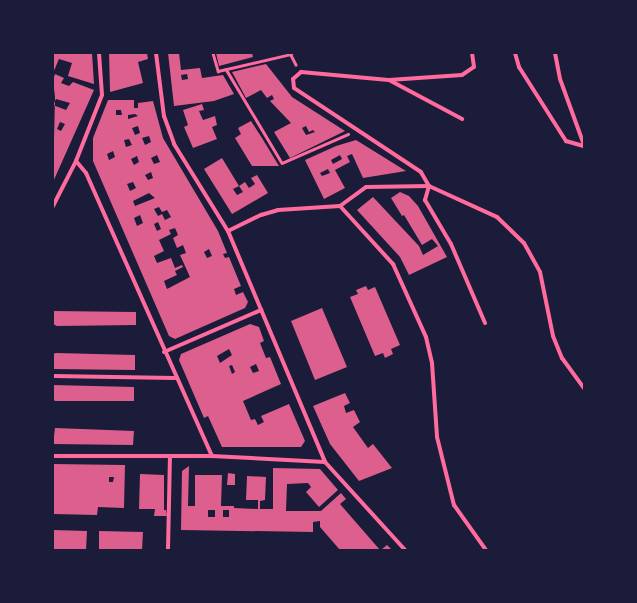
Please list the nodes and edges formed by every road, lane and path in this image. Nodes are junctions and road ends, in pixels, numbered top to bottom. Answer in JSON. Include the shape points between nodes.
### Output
{"nodes":[{"id":1,"x":100,"y":53,"type":"edge"},
{"id":2,"x":156,"y":53,"type":"edge"},
{"id":3,"x":213,"y":53,"type":"edge"},
{"id":4,"x":472,"y":53,"type":"edge"},
{"id":5,"x":515,"y":53,"type":"edge"},
{"id":6,"x":555,"y":53,"type":"edge"},
{"id":7,"x":290,"y":54,"type":"edge"},
{"id":8,"x":226,"y":69,"type":"junction"},
{"id":9,"x":300,"y":72,"type":"junction"},
{"id":10,"x":388,"y":80,"type":"junction"},
{"id":11,"x":462,"y":119,"type":"dead end"},
{"id":12,"x":358,"y":130,"type":"junction"},
{"id":13,"x":584,"y":145,"type":"edge"},
{"id":14,"x":76,"y":161,"type":"junction"},
{"id":15,"x":429,"y":186,"type":"junction"},
{"id":16,"x":53,"y":206,"type":"edge"},
{"id":17,"x":340,"y":206,"type":"junction"},
{"id":18,"x":228,"y":231,"type":"junction"},
{"id":19,"x":261,"y":310,"type":"junction"},
{"id":20,"x":485,"y":323,"type":"dead end"},
{"id":21,"x":164,"y":352,"type":"junction"},
{"id":22,"x":53,"y":376,"type":"edge"},
{"id":23,"x":175,"y":378,"type":"junction"},
{"id":24,"x":584,"y":388,"type":"edge"},
{"id":25,"x":53,"y":456,"type":"edge"},
{"id":26,"x":212,"y":456,"type":"junction"},
{"id":27,"x":170,"y":457,"type":"junction"},
{"id":28,"x":325,"y":462,"type":"junction"},
{"id":29,"x":168,"y":550,"type":"edge"},
{"id":30,"x":405,"y":550,"type":"edge"},
{"id":31,"x":486,"y":550,"type":"edge"}],
"edges":[{"from":1,"to":14,"type":"street","via":[[102,95]]},
{"from":2,"to":18,"type":"street","via":[[164,116],[174,144]]},
{"from":3,"to":8,"type":"path","via":[[218,71]]},
{"from":4,"to":10,"type":"street","via":[[474,67],[462,75]]},
{"from":5,"to":13,"type":"street","via":[[519,67],[566,141]]},
{"from":6,"to":13,"type":"street","via":[[560,79]]},
{"from":7,"to":8,"type":"path"},
{"from":7,"to":9,"type":"path"},
{"from":8,"to":12,"type":"path","via":[[282,164]]},
{"from":9,"to":10,"type":"street"},
{"from":9,"to":12,"type":"street","via":[[293,79],[294,88]]},
{"from":10,"to":11,"type":"street"},
{"from":12,"to":15,"type":"street","via":[[421,172]]},
{"from":14,"to":16,"type":"street"},
{"from":14,"to":21,"type":"street","via":[[86,173]]},
{"from":15,"to":17,"type":"street","via":[[366,187]]},
{"from":15,"to":20,"type":"street","via":[[425,200],[451,244]]},
{"from":15,"to":24,"type":"street","via":[[497,217],[524,243],[540,272],[553,336],[562,358]]},
{"from":17,"to":18,"type":"street","via":[[278,210],[261,214]]},
{"from":17,"to":31,"type":"street","via":[[393,264],[426,337],[432,363],[437,437],[454,505]]},
{"from":18,"to":19,"type":"street"},
{"from":19,"to":21,"type":"street"},
{"from":19,"to":28,"type":"street"},
{"from":21,"to":23,"type":"street"},
{"from":22,"to":23,"type":"street"},
{"from":23,"to":26,"type":"street"},
{"from":25,"to":27,"type":"street"},
{"from":26,"to":27,"type":"street"},
{"from":26,"to":28,"type":"street"},
{"from":27,"to":29,"type":"street"},
{"from":28,"to":30,"type":"street"}]}
